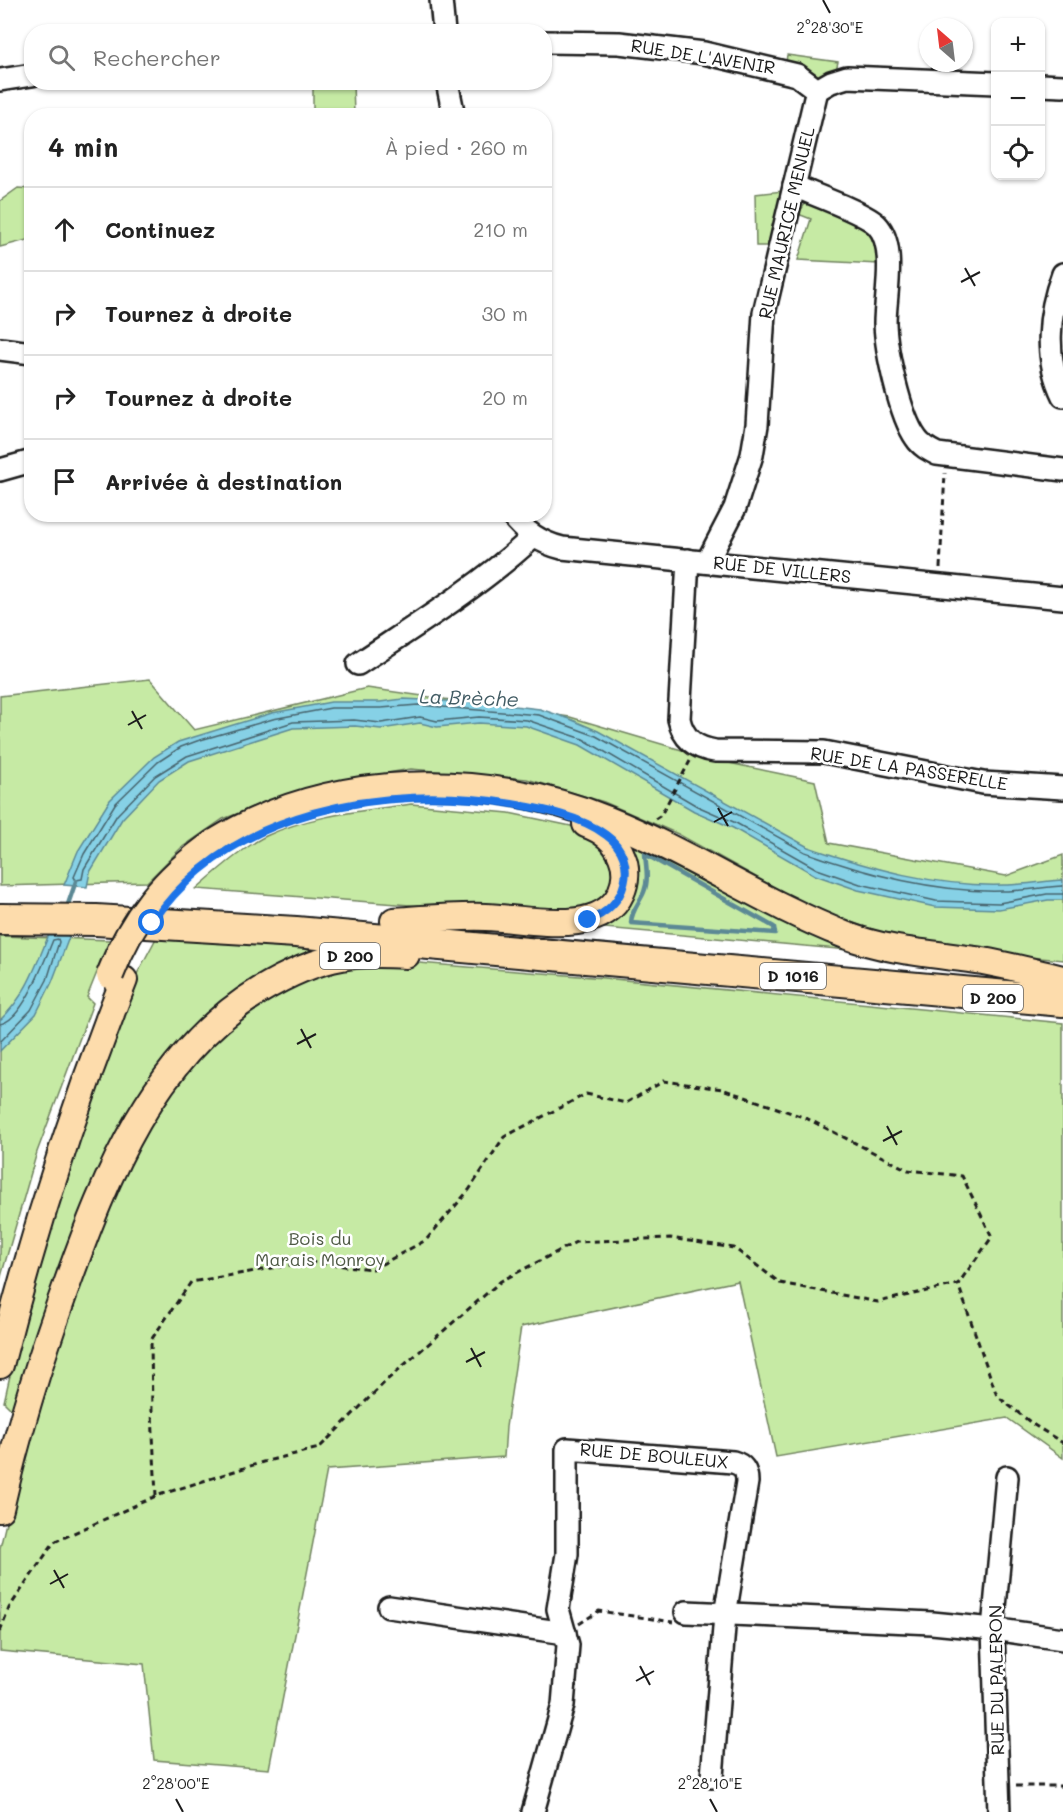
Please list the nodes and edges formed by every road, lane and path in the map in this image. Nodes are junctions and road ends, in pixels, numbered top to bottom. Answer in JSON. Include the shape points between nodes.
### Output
{"nodes":[{"id":1,"x":441,"y":0,"type":"edge"},
{"id":2,"x":443,"y":24,"type":"edge"},
{"id":3,"x":552,"y":42,"type":"edge"},
{"id":4,"x":24,"y":76,"type":"edge"},
{"id":5,"x":0,"y":80,"type":"edge"},
{"id":6,"x":991,"y":83,"type":"edge"},
{"id":7,"x":1045,"y":85,"type":"edge"},
{"id":8,"x":1063,"y":86,"type":"edge"},
{"id":9,"x":449,"y":90,"type":"edge"},
{"id":10,"x":817,"y":90,"type":"junction"},
{"id":11,"x":452,"y":108,"type":"edge"},
{"id":12,"x":794,"y":186,"type":"junction"},
{"id":13,"x":1063,"y":274,"type":"edge"},
{"id":14,"x":0,"y":349,"type":"edge"},
{"id":15,"x":24,"y":352,"type":"edge"},
{"id":16,"x":1063,"y":396,"type":"edge"},
{"id":17,"x":948,"y":456,"type":"junction"},
{"id":18,"x":24,"y":463,"type":"edge"},
{"id":19,"x":0,"y":470,"type":"edge"},
{"id":20,"x":1063,"y":470,"type":"edge"},
{"id":21,"x":519,"y":522,"type":"edge"},
{"id":22,"x":533,"y":537,"type":"junction"},
{"id":23,"x":697,"y":561,"type":"junction"},
{"id":24,"x":939,"y":585,"type":"junction"},
{"id":25,"x":1063,"y":598,"type":"edge"},
{"id":26,"x":358,"y":664,"type":"dead end"},
{"id":27,"x":681,"y":776,"type":"dead end"},
{"id":28,"x":1063,"y":788,"type":"edge"},
{"id":29,"x":652,"y":821,"type":"dead end"},
{"id":30,"x":218,"y":848,"type":"junction"},
{"id":31,"x":0,"y":900,"type":"edge"},
{"id":32,"x":41,"y":909,"type":"junction"},
{"id":33,"x":99,"y":910,"type":"junction"},
{"id":34,"x":0,"y":919,"type":"edge"},
{"id":35,"x":394,"y":921,"type":"junction"},
{"id":36,"x":662,"y":965,"type":"junction"},
{"id":37,"x":117,"y":978,"type":"junction"},
{"id":38,"x":1063,"y":980,"type":"edge"},
{"id":39,"x":924,"y":988,"type":"junction"},
{"id":40,"x":1063,"y":1001,"type":"edge"},
{"id":41,"x":1063,"y":1008,"type":"edge"},
{"id":42,"x":958,"y":1284,"type":"junction"},
{"id":43,"x":0,"y":1305,"type":"edge"},
{"id":44,"x":0,"y":1365,"type":"edge"},
{"id":45,"x":1063,"y":1443,"type":"edge"},
{"id":46,"x":1007,"y":1477,"type":"dead end"},
{"id":47,"x":156,"y":1496,"type":"junction"},
{"id":48,"x":0,"y":1509,"type":"edge"},
{"id":49,"x":389,"y":1607,"type":"dead end"},
{"id":50,"x":694,"y":1613,"type":"joint"},
{"id":51,"x":725,"y":1615,"type":"junction"},
{"id":52,"x":993,"y":1629,"type":"junction"},
{"id":53,"x":0,"y":1631,"type":"edge"},
{"id":54,"x":566,"y":1633,"type":"junction"},
{"id":55,"x":1063,"y":1639,"type":"edge"},
{"id":56,"x":712,"y":1778,"type":"dead end"},
{"id":57,"x":999,"y":1785,"type":"junction"},
{"id":58,"x":1063,"y":1786,"type":"edge"},
{"id":59,"x":533,"y":1812,"type":"edge"},
{"id":60,"x":999,"y":1812,"type":"edge"}],
"edges":[{"from":1,"to":2,"type":"street"},
{"from":3,"to":10,"type":"street","name":"RUE DE L'AVENIR","via":[[619,43],[704,53],[797,75]]},
{"from":4,"to":5,"type":"street"},
{"from":6,"to":10,"type":"street","via":[[847,77]]},
{"from":7,"to":8,"type":"street"},
{"from":9,"to":11,"type":"street"},
{"from":10,"to":12,"type":"street","name":"RUE MAURICE MENUEL"},
{"from":12,"to":17,"type":"street","via":[[872,221],[882,232],[888,255],[886,338],[902,406],[917,440],[930,451]]},
{"from":12,"to":23,"type":"street","name":"RUE MAURICE MENUEL","via":[[764,313],[752,455],[735,508]]},
{"from":13,"to":16,"type":"street","via":[[1052,310],[1050,334],[1053,368]]},
{"from":14,"to":15,"type":"street"},
{"from":17,"to":20,"type":"street"},
{"from":17,"to":24,"type":"path"},
{"from":18,"to":19,"type":"street"},
{"from":21,"to":22,"type":"street","name":"RUE DE VILLERS"},
{"from":22,"to":23,"type":"street","name":"RUE DE VILLERS","via":[[562,548]]},
{"from":22,"to":26,"type":"street","via":[[487,578]]},
{"from":23,"to":24,"type":"street","name":"RUE DE VILLERS"},
{"from":23,"to":28,"type":"street","name":"RUE DE LA PASSERELLE","via":[[679,719],[683,732],[699,747],[715,751],[824,753],[967,781]]},
{"from":24,"to":25,"type":"street","name":"RUE DE VILLERS"},
{"from":27,"to":29,"type":"path","via":[[661,815]]},
{"from":30,"to":35,"type":"main road","number":"D 200","via":[[325,810],[387,799],[451,797],[530,808],[590,826],[611,838],[625,864],[620,897],[609,910],[588,920],[462,917]]},
{"from":30,"to":37,"type":"main road","number":"D 200","via":[[159,912]]},
{"from":30,"to":38,"type":"main road","number":"D 200","via":[[244,826],[273,814],[356,791],[417,785],[496,790],[550,800],[608,819],[762,898],[848,936],[891,948],[998,964]]},
{"from":31,"to":32,"type":"highway","number":"D 1016"},
{"from":32,"to":33,"type":"highway","number":"D 1016"},
{"from":32,"to":34,"type":"highway","number":"D 1016"},
{"from":33,"to":35,"type":"highway","number":"D 1016","via":[[247,908]]},
{"from":33,"to":36,"type":"highway","number":"D 1016"},
{"from":35,"to":38,"type":"highway","number":"D 1016"},
{"from":36,"to":39,"type":"highway","number":"D 1016"},
{"from":36,"to":48,"type":"main road","number":"D 200","via":[[520,964],[353,955],[319,963],[280,979],[221,1017],[157,1091],[111,1174],[51,1332]]},
{"from":37,"to":43,"type":"main road","number":"D 200","via":[[47,1147]]},
{"from":37,"to":44,"type":"main road","number":"D 200","via":[[31,1249]]},
{"from":39,"to":40,"type":"highway","number":"D 1016"},
{"from":39,"to":41,"type":"highway","number":"D 200"},
{"from":42,"to":45,"type":"path","via":[[997,1396]]},
{"from":42,"to":47,"type":"path","via":[[878,1302],[780,1283],[734,1248],[670,1238],[576,1242],[501,1281],[388,1379],[319,1448]]},
{"from":42,"to":47,"type":"path","via":[[992,1237],[962,1176],[908,1170],[806,1118],[722,1089],[664,1081],[626,1103],[586,1094],[504,1137],[469,1190],[426,1240],[373,1269],[308,1262],[191,1282],[151,1340]]},
{"from":46,"to":52,"type":"street","name":"RUE DU PALERON"},
{"from":47,"to":53,"type":"path","via":[[54,1542],[9,1608]]},
{"from":49,"to":54,"type":"street"},
{"from":50,"to":51,"type":"street"},
{"from":50,"to":54,"type":"path","via":[[680,1623],[598,1611]]},
{"from":51,"to":52,"type":"street"},
{"from":51,"to":54,"type":"street","name":"RUE DE BOULEUX","via":[[747,1482],[743,1466],[692,1458],[567,1449],[567,1554],[558,1609]]},
{"from":51,"to":56,"type":"street"},
{"from":52,"to":55,"type":"street"},
{"from":52,"to":57,"type":"street","name":"RUE DU PALERON"},
{"from":54,"to":59,"type":"street","name":"RUE DE BOULEUX","via":[[569,1653],[563,1704]]},
{"from":57,"to":58,"type":"path"},
{"from":57,"to":60,"type":"street","name":"RUE DU PALERON"}]}
